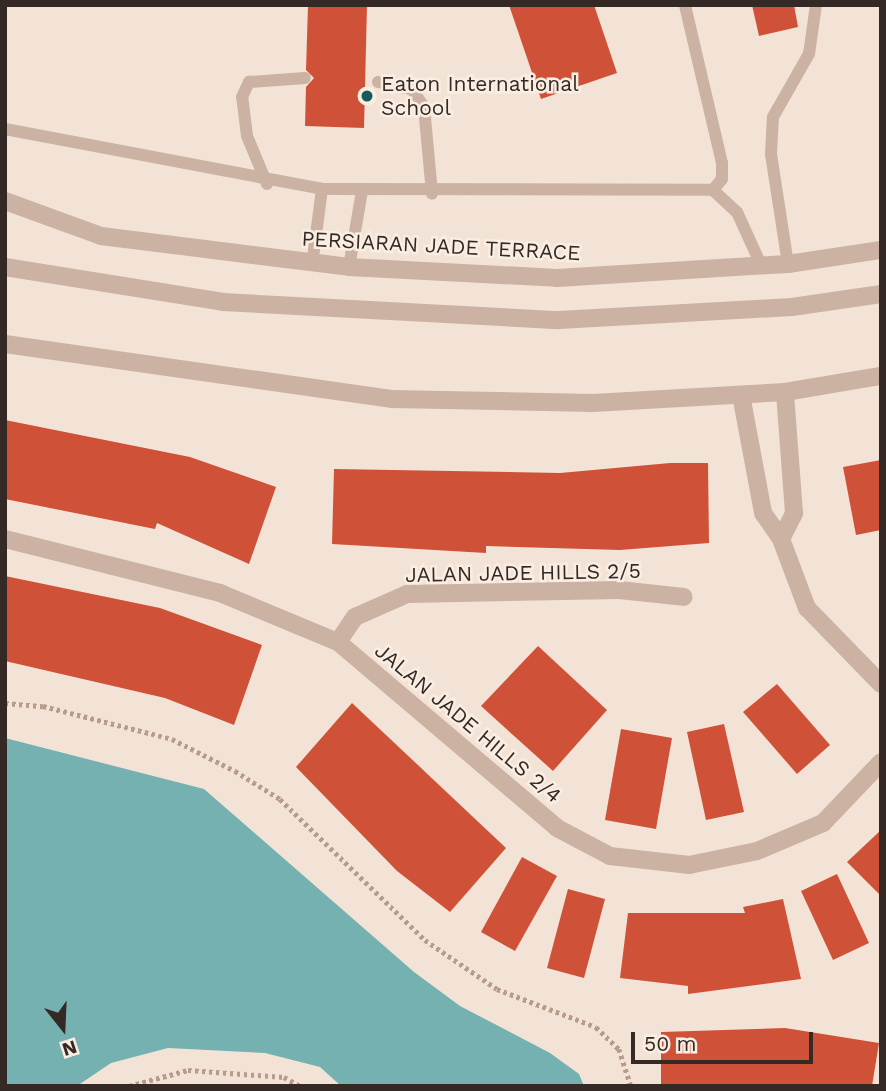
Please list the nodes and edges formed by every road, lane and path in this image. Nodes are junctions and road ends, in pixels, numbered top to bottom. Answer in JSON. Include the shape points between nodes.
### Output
{"nodes":[{"id":1,"x":685,"y":5,"type":"edge"},
{"id":2,"x":818,"y":6,"type":"edge"},
{"id":3,"x":306,"y":78,"type":"dead end"},
{"id":4,"x":378,"y":82,"type":"dead end"},
{"id":5,"x":5,"y":129,"type":"edge"},
{"id":6,"x":267,"y":184,"type":"junction"},
{"id":7,"x":322,"y":189,"type":"junction"},
{"id":8,"x":713,"y":190,"type":"junction"},
{"id":9,"x":362,"y":191,"type":"junction"},
{"id":10,"x":432,"y":194,"type":"junction"},
{"id":11,"x":5,"y":201,"type":"edge"},
{"id":12,"x":881,"y":250,"type":"edge"},
{"id":13,"x":788,"y":264,"type":"junction"},
{"id":14,"x":312,"y":265,"type":"junction"},
{"id":15,"x":761,"y":265,"type":"junction"},
{"id":16,"x":5,"y":267,"type":"edge"},
{"id":17,"x":349,"y":267,"type":"junction"},
{"id":18,"x":881,"y":295,"type":"edge"},
{"id":19,"x":5,"y":344,"type":"edge"},
{"id":20,"x":881,"y":376,"type":"edge"},
{"id":21,"x":785,"y":392,"type":"junction"},
{"id":22,"x":741,"y":395,"type":"junction"},
{"id":23,"x":5,"y":539,"type":"edge"},
{"id":24,"x":781,"y":539,"type":"junction"},
{"id":25,"x":684,"y":597,"type":"dead end"},
{"id":26,"x":338,"y":642,"type":"junction"},
{"id":27,"x":881,"y":684,"type":"edge"},
{"id":28,"x":5,"y":703,"type":"edge"},
{"id":29,"x":881,"y":762,"type":"edge"},
{"id":30,"x":129,"y":1086,"type":"edge"},
{"id":31,"x":300,"y":1086,"type":"edge"},
{"id":32,"x":631,"y":1086,"type":"edge"}],
"edges":[{"from":1,"to":8,"type":"lane","via":[[723,163],[722,179]]},
{"from":2,"to":13,"type":"lane","via":[[808,54],[774,117],[771,154]]},
{"from":3,"to":6,"type":"lane","via":[[249,82],[242,97],[247,136]]},
{"from":4,"to":10,"type":"lane","via":[[412,89],[424,107]]},
{"from":5,"to":6,"type":"lane"},
{"from":6,"to":7,"type":"lane"},
{"from":7,"to":9,"type":"lane"},
{"from":7,"to":14,"type":"lane"},
{"from":8,"to":10,"type":"lane"},
{"from":8,"to":15,"type":"lane","via":[[737,212]]},
{"from":9,"to":10,"type":"lane"},
{"from":9,"to":17,"type":"lane"},
{"from":11,"to":14,"type":"street","name":"PERSIARAN JADE TERRACE","via":[[101,236]]},
{"from":12,"to":13,"type":"street","name":"PERSIARAN JADE TERRACE"},
{"from":13,"to":15,"type":"street","name":"PERSIARAN JADE TERRACE"},
{"from":14,"to":17,"type":"street","name":"PERSIARAN JADE TERRACE"},
{"from":15,"to":17,"type":"street","name":"PERSIARAN JADE TERRACE","via":[[557,278]]},
{"from":16,"to":18,"type":"street","via":[[223,302],[559,320],[792,307]]},
{"from":19,"to":22,"type":"street","via":[[391,399],[593,403]]},
{"from":20,"to":21,"type":"street"},
{"from":21,"to":22,"type":"street"},
{"from":21,"to":24,"type":"street","via":[[794,513]]},
{"from":22,"to":24,"type":"street","via":[[763,513]]},
{"from":23,"to":26,"type":"street","name":"JALAN JADE HILLS 2/4","via":[[220,593]]},
{"from":24,"to":27,"type":"street","via":[[807,608]]},
{"from":25,"to":26,"type":"street","name":"JALAN JADE HILLS 2/5","via":[[620,590],[407,594],[355,617]]},
{"from":26,"to":29,"type":"street","name":"JALAN JADE HILLS 2/4","via":[[557,828],[610,856],[689,865],[757,851],[823,823]]},
{"from":28,"to":32,"type":"path","via":[[43,706],[173,739],[235,771],[280,799],[425,940],[497,989],[596,1027],[619,1049]]},
{"from":30,"to":31,"type":"path","via":[[188,1070],[284,1077]]}]}
